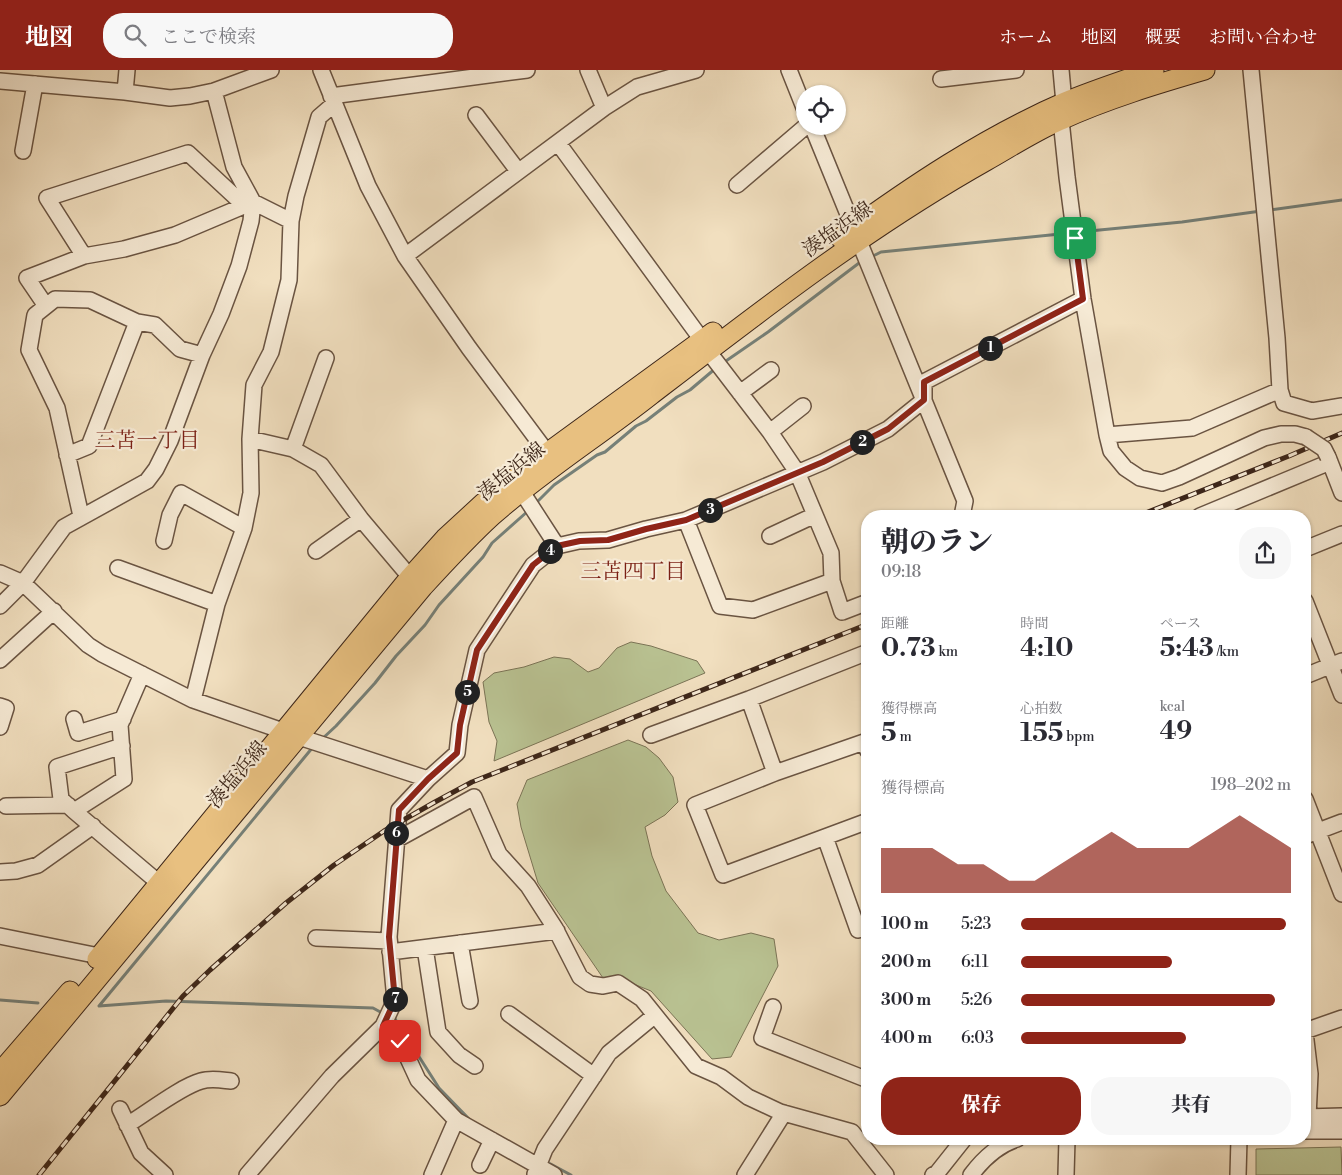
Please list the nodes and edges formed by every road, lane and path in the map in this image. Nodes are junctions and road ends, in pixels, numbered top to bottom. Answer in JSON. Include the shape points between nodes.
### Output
{"nodes":[{"id":1,"x":127,"y":70,"type":"edge"},
{"id":2,"x":271,"y":70,"type":"edge"},
{"id":3,"x":321,"y":70,"type":"edge"},
{"id":4,"x":527,"y":70,"type":"edge"},
{"id":5,"x":588,"y":70,"type":"edge"},
{"id":6,"x":696,"y":70,"type":"edge"},
{"id":7,"x":789,"y":70,"type":"edge"},
{"id":8,"x":1016,"y":70,"type":"edge"},
{"id":9,"x":1061,"y":70,"type":"edge"},
{"id":10,"x":1154,"y":70,"type":"edge"},
{"id":11,"x":1205,"y":70,"type":"edge"},
{"id":12,"x":1251,"y":70,"type":"edge"},
{"id":13,"x":3,"y":77,"type":"edge"},
{"id":14,"x":941,"y":79,"type":"dead end"},
{"id":15,"x":35,"y":84,"type":"junction"},
{"id":16,"x":796,"y":88,"type":"edge"},
{"id":17,"x":214,"y":91,"type":"junction"},
{"id":18,"x":125,"y":92,"type":"junction"},
{"id":19,"x":333,"y":100,"type":"junction"},
{"id":20,"x":604,"y":108,"type":"junction"},
{"id":21,"x":1062,"y":111,"type":"junction"},
{"id":22,"x":476,"y":116,"type":"dead end"},
{"id":23,"x":796,"y":135,"type":"edge"},
{"id":24,"x":816,"y":135,"type":"edge"},
{"id":25,"x":558,"y":143,"type":"junction"},
{"id":26,"x":23,"y":151,"type":"dead end"},
{"id":27,"x":518,"y":171,"type":"junction"},
{"id":28,"x":737,"y":185,"type":"dead end"},
{"id":29,"x":249,"y":204,"type":"junction"},
{"id":30,"x":291,"y":221,"type":"junction"},
{"id":31,"x":856,"y":234,"type":"junction"},
{"id":32,"x":84,"y":256,"type":"junction"},
{"id":33,"x":406,"y":256,"type":"junction"},
{"id":34,"x":1083,"y":299,"type":"junction"},
{"id":35,"x":46,"y":306,"type":"junction"},
{"id":36,"x":137,"y":322,"type":"junction"},
{"id":37,"x":705,"y":346,"type":"junction"},
{"id":38,"x":202,"y":355,"type":"junction"},
{"id":39,"x":326,"y":358,"type":"dead end"},
{"id":40,"x":771,"y":370,"type":"dead end"},
{"id":41,"x":1280,"y":390,"type":"junction"},
{"id":42,"x":740,"y":393,"type":"junction"},
{"id":43,"x":924,"y":400,"type":"junction"},
{"id":44,"x":804,"y":406,"type":"dead end"},
{"id":45,"x":1342,"y":406,"type":"edge"},
{"id":46,"x":770,"y":432,"type":"junction"},
{"id":47,"x":1107,"y":435,"type":"junction"},
{"id":48,"x":250,"y":439,"type":"junction"},
{"id":49,"x":293,"y":449,"type":"junction"},
{"id":50,"x":67,"y":455,"type":"junction"},
{"id":51,"x":552,"y":459,"type":"junction"},
{"id":52,"x":1329,"y":460,"type":"junction"},
{"id":53,"x":797,"y":472,"type":"junction"},
{"id":54,"x":522,"y":492,"type":"junction"},
{"id":55,"x":1342,"y":493,"type":"edge"},
{"id":56,"x":963,"y":510,"type":"edge"},
{"id":57,"x":1214,"y":510,"type":"edge"},
{"id":58,"x":815,"y":515,"type":"junction"},
{"id":59,"x":81,"y":516,"type":"junction"},
{"id":60,"x":361,"y":519,"type":"junction"},
{"id":61,"x":686,"y":520,"type":"junction"},
{"id":62,"x":244,"y":528,"type":"junction"},
{"id":63,"x":1342,"y":534,"type":"edge"},
{"id":64,"x":770,"y":536,"type":"dead end"},
{"id":65,"x":164,"y":541,"type":"dead end"},
{"id":66,"x":557,"y":546,"type":"junction"},
{"id":67,"x":1311,"y":547,"type":"edge"},
{"id":68,"x":316,"y":551,"type":"dead end"},
{"id":69,"x":118,"y":568,"type":"dead end"},
{"id":70,"x":0,"y":573,"type":"edge"},
{"id":71,"x":410,"y":577,"type":"junction"},
{"id":72,"x":832,"y":581,"type":"junction"},
{"id":73,"x":23,"y":582,"type":"junction"},
{"id":74,"x":217,"y":604,"type":"junction"},
{"id":75,"x":861,"y":605,"type":"edge"},
{"id":76,"x":0,"y":606,"type":"edge"},
{"id":77,"x":54,"y":611,"type":"junction"},
{"id":78,"x":1311,"y":613,"type":"edge"},
{"id":79,"x":861,"y":655,"type":"edge"},
{"id":80,"x":0,"y":660,"type":"edge"},
{"id":81,"x":1336,"y":663,"type":"edge"},
{"id":82,"x":1311,"y":673,"type":"edge"},
{"id":83,"x":142,"y":674,"type":"junction"},
{"id":84,"x":1342,"y":694,"type":"edge"},
{"id":85,"x":749,"y":699,"type":"junction"},
{"id":86,"x":193,"y":700,"type":"junction"},
{"id":87,"x":0,"y":706,"type":"edge"},
{"id":88,"x":74,"y":719,"type":"dead end"},
{"id":89,"x":123,"y":719,"type":"junction"},
{"id":90,"x":0,"y":727,"type":"edge"},
{"id":91,"x":291,"y":734,"type":"junction"},
{"id":92,"x":651,"y":735,"type":"dead end"},
{"id":93,"x":122,"y":746,"type":"junction"},
{"id":94,"x":861,"y":746,"type":"edge"},
{"id":95,"x":775,"y":773,"type":"junction"},
{"id":96,"x":428,"y":779,"type":"junction"},
{"id":97,"x":6,"y":806,"type":"dead end"},
{"id":98,"x":71,"y":808,"type":"junction"},
{"id":99,"x":1342,"y":822,"type":"edge"},
{"id":100,"x":861,"y":824,"type":"edge"},
{"id":101,"x":93,"y":826,"type":"junction"},
{"id":102,"x":1312,"y":833,"type":"edge"},
{"id":103,"x":825,"y":838,"type":"junction"},
{"id":104,"x":396,"y":840,"type":"junction"},
{"id":105,"x":0,"y":872,"type":"edge"},
{"id":106,"x":159,"y":883,"type":"junction"},
{"id":107,"x":1342,"y":894,"type":"edge"},
{"id":108,"x":861,"y":929,"type":"edge"},
{"id":109,"x":557,"y":931,"type":"junction"},
{"id":110,"x":0,"y":936,"type":"edge"},
{"id":111,"x":316,"y":938,"type":"dead end"},
{"id":112,"x":460,"y":943,"type":"junction"},
{"id":113,"x":390,"y":947,"type":"junction"},
{"id":114,"x":425,"y":948,"type":"junction"},
{"id":115,"x":99,"y":956,"type":"junction"},
{"id":116,"x":470,"y":1001,"type":"dead end"},
{"id":117,"x":773,"y":1008,"type":"dead end"},
{"id":118,"x":509,"y":1014,"type":"dead end"},
{"id":119,"x":654,"y":1016,"type":"junction"},
{"id":120,"x":1342,"y":1018,"type":"edge"},
{"id":121,"x":383,"y":1026,"type":"junction"},
{"id":122,"x":1311,"y":1030,"type":"edge"},
{"id":123,"x":475,"y":1066,"type":"dead end"},
{"id":124,"x":0,"y":1072,"type":"edge"},
{"id":125,"x":594,"y":1076,"type":"junction"},
{"id":126,"x":861,"y":1077,"type":"edge"},
{"id":127,"x":232,"y":1081,"type":"dead end"},
{"id":128,"x":0,"y":1096,"type":"edge"},
{"id":129,"x":120,"y":1109,"type":"dead end"},
{"id":130,"x":784,"y":1113,"type":"junction"},
{"id":131,"x":1342,"y":1116,"type":"edge"},
{"id":132,"x":456,"y":1120,"type":"junction"},
{"id":133,"x":1311,"y":1121,"type":"edge"},
{"id":134,"x":1311,"y":1123,"type":"edge"},
{"id":135,"x":128,"y":1125,"type":"junction"},
{"id":136,"x":1342,"y":1131,"type":"edge"},
{"id":137,"x":492,"y":1140,"type":"junction"},
{"id":138,"x":861,"y":1143,"type":"edge"},
{"id":139,"x":862,"y":1145,"type":"edge"},
{"id":140,"x":959,"y":1145,"type":"edge"},
{"id":141,"x":1000,"y":1145,"type":"edge"},
{"id":142,"x":1067,"y":1145,"type":"edge"},
{"id":143,"x":1239,"y":1145,"type":"edge"},
{"id":144,"x":480,"y":1165,"type":"dead end"},
{"id":145,"x":539,"y":1165,"type":"edge"},
{"id":146,"x":749,"y":1173,"type":"edge"},
{"id":147,"x":165,"y":1175,"type":"edge"},
{"id":148,"x":247,"y":1175,"type":"edge"},
{"id":149,"x":432,"y":1175,"type":"edge"},
{"id":150,"x":554,"y":1175,"type":"edge"},
{"id":151,"x":886,"y":1175,"type":"edge"},
{"id":152,"x":933,"y":1175,"type":"edge"},
{"id":153,"x":971,"y":1175,"type":"edge"},
{"id":154,"x":1066,"y":1175,"type":"edge"},
{"id":155,"x":1238,"y":1175,"type":"edge"}],
"edges":[{"from":1,"to":18,"type":"street"},
{"from":2,"to":17,"type":"street"},
{"from":3,"to":19,"type":"street"},
{"from":4,"to":19,"type":"street"},
{"from":5,"to":20,"type":"street"},
{"from":6,"to":20,"type":"street","via":[[637,87]]},
{"from":7,"to":16,"type":"street"},
{"from":8,"to":14,"type":"street"},
{"from":9,"to":21,"type":"street"},
{"from":10,"to":21,"type":"main road","name":"湊塩浜線"},
{"from":11,"to":21,"type":"main road","name":"湊塩浜線"},
{"from":12,"to":41,"type":"street","via":[[1278,338]]},
{"from":13,"to":15,"type":"street"},
{"from":15,"to":18,"type":"street"},
{"from":15,"to":26,"type":"street"},
{"from":17,"to":18,"type":"street","via":[[170,98]]},
{"from":17,"to":29,"type":"street","via":[[234,167]]},
{"from":19,"to":30,"type":"street","via":[[319,117]]},
{"from":19,"to":33,"type":"street","via":[[368,186]]},
{"from":20,"to":25,"type":"street"},
{"from":21,"to":31,"type":"main road","name":"湊塩浜線","via":[[944,185]]},
{"from":21,"to":34,"type":"street","via":[[1066,177]]},
{"from":22,"to":27,"type":"street"},
{"from":23,"to":28,"type":"street"},
{"from":24,"to":31,"type":"street"},
{"from":25,"to":27,"type":"street"},
{"from":25,"to":37,"type":"street"},
{"from":27,"to":33,"type":"street"},
{"from":29,"to":30,"type":"street"},
{"from":29,"to":32,"type":"street","via":[[174,235]]},
{"from":29,"to":32,"type":"street","via":[[188,153],[47,198]]},
{"from":29,"to":38,"type":"street","via":[[251,221],[239,266]]},
{"from":30,"to":48,"type":"street","via":[[289,280],[271,352],[254,386]]},
{"from":31,"to":37,"type":"main road","name":"湊塩浜線"},
{"from":31,"to":43,"type":"street"},
{"from":32,"to":35,"type":"street","via":[[27,278]]},
{"from":33,"to":51,"type":"street"},
{"from":34,"to":43,"type":"street","via":[[924,382]]},
{"from":34,"to":47,"type":"street"},
{"from":35,"to":36,"type":"street","via":[[55,299],[90,300]]},
{"from":35,"to":50,"type":"street","via":[[35,315],[29,350],[56,408]]},
{"from":36,"to":38,"type":"street","via":[[155,325],[180,349]]},
{"from":36,"to":50,"type":"street","via":[[89,446]]},
{"from":37,"to":42,"type":"street"},
{"from":37,"to":51,"type":"main road","name":"湊塩浜線","via":[[630,412]]},
{"from":38,"to":59,"type":"street","via":[[170,440],[147,481]]},
{"from":39,"to":49,"type":"street"},
{"from":40,"to":42,"type":"street"},
{"from":41,"to":45,"type":"street","via":[[1284,404],[1312,411]]},
{"from":41,"to":47,"type":"street","via":[[1192,428]]},
{"from":42,"to":46,"type":"street"},
{"from":43,"to":53,"type":"street","via":[[888,429]]},
{"from":43,"to":56,"type":"street","via":[[965,501]]},
{"from":44,"to":46,"type":"street"},
{"from":46,"to":53,"type":"street"},
{"from":47,"to":52,"type":"street","bridge":true,"via":[[1111,451],[1125,468],[1140,478],[1162,483],[1264,438],[1281,434],[1306,437],[1324,449]]},
{"from":48,"to":49,"type":"street"},
{"from":48,"to":62,"type":"street","via":[[251,493]]},
{"from":49,"to":60,"type":"street","via":[[321,465]]},
{"from":50,"to":59,"type":"street"},
{"from":51,"to":54,"type":"main road","name":"湊塩浜線"},
{"from":51,"to":71,"type":"main road","name":"湊塩浜線","via":[[483,503]]},
{"from":52,"to":55,"type":"street"},
{"from":52,"to":57,"type":"street"},
{"from":53,"to":58,"type":"street"},
{"from":53,"to":61,"type":"street"},
{"from":54,"to":66,"type":"street"},
{"from":54,"to":91,"type":"main road","name":"湊塩浜線","via":[[456,551]]},
{"from":58,"to":64,"type":"street"},
{"from":58,"to":72,"type":"street","via":[[831,554]]},
{"from":59,"to":73,"type":"street","via":[[64,526]]},
{"from":60,"to":68,"type":"street"},
{"from":60,"to":71,"type":"street"},
{"from":61,"to":66,"type":"street","via":[[608,540]]},
{"from":61,"to":72,"type":"street","via":[[720,606],[753,610]]},
{"from":62,"to":65,"type":"street","via":[[181,493],[170,514]]},
{"from":62,"to":74,"type":"street"},
{"from":63,"to":67,"type":"street"},
{"from":66,"to":96,"type":"street","via":[[533,565],[477,650],[457,753]]},
{"from":69,"to":74,"type":"street"},
{"from":70,"to":73,"type":"street"},
{"from":71,"to":91,"type":"main road","name":"湊塩浜線"},
{"from":72,"to":75,"type":"street","via":[[842,612]]},
{"from":73,"to":76,"type":"street"},
{"from":73,"to":77,"type":"street"},
{"from":74,"to":86,"type":"street"},
{"from":77,"to":80,"type":"street"},
{"from":77,"to":83,"type":"street","via":[[88,645]]},
{"from":78,"to":81,"type":"street"},
{"from":79,"to":85,"type":"street"},
{"from":81,"to":82,"type":"street"},
{"from":81,"to":84,"type":"street"},
{"from":83,"to":86,"type":"street"},
{"from":83,"to":89,"type":"street"},
{"from":85,"to":92,"type":"street"},
{"from":85,"to":95,"type":"street"},
{"from":86,"to":91,"type":"street"},
{"from":87,"to":90,"type":"street","via":[[6,708]]},
{"from":88,"to":89,"type":"street","via":[[78,733]]},
{"from":89,"to":93,"type":"street","via":[[120,725]]},
{"from":91,"to":96,"type":"street"},
{"from":91,"to":106,"type":"main road","name":"湊塩浜線"},
{"from":91,"to":128,"type":"main road","name":"湊塩浜線"},
{"from":93,"to":98,"type":"street","via":[[124,779]]},
{"from":93,"to":98,"type":"street","via":[[57,767],[61,799]]},
{"from":94,"to":95,"type":"street"},
{"from":95,"to":103,"type":"street","via":[[695,805],[722,875]]},
{"from":96,"to":104,"type":"street","via":[[399,810]]},
{"from":97,"to":98,"type":"street"},
{"from":98,"to":101,"type":"street"},
{"from":99,"to":102,"type":"street"},
{"from":100,"to":103,"type":"street"},
{"from":101,"to":105,"type":"street","via":[[38,865]]},
{"from":101,"to":106,"type":"street"},
{"from":102,"to":107,"type":"street"},
{"from":103,"to":108,"type":"street","via":[[858,930]]},
{"from":104,"to":109,"type":"street","via":[[474,797],[499,854],[528,886]]},
{"from":104,"to":113,"type":"street"},
{"from":106,"to":115,"type":"main road","name":"湊塩浜線"},
{"from":109,"to":112,"type":"street"},
{"from":109,"to":119,"type":"street","via":[[580,977],[590,984],[618,983],[642,999]]},
{"from":110,"to":115,"type":"street"},
{"from":111,"to":113,"type":"street"},
{"from":112,"to":114,"type":"street"},
{"from":112,"to":116,"type":"street"},
{"from":113,"to":114,"type":"street"},
{"from":113,"to":121,"type":"street","via":[[395,1000]]},
{"from":114,"to":123,"type":"street","via":[[438,1032],[459,1055]]},
{"from":115,"to":124,"type":"main road","name":"湊塩浜線"},
{"from":117,"to":126,"type":"street","via":[[762,1038]]},
{"from":118,"to":125,"type":"street"},
{"from":119,"to":125,"type":"street","via":[[608,1053]]},
{"from":119,"to":130,"type":"street","via":[[696,1066],[721,1077],[748,1097]]},
{"from":120,"to":122,"type":"street"},
{"from":121,"to":132,"type":"street","via":[[400,1041],[418,1080]]},
{"from":121,"to":148,"type":"street","via":[[332,1076]]},
{"from":125,"to":145,"type":"street","via":[[545,1149]]},
{"from":127,"to":135,"type":"street","via":[[215,1079],[187,1086]]},
{"from":129,"to":135,"type":"street"},
{"from":130,"to":138,"type":"street","via":[[852,1132]]},
{"from":130,"to":146,"type":"street"},
{"from":131,"to":133,"type":"street"},
{"from":132,"to":137,"type":"street"},
{"from":132,"to":149,"type":"street"},
{"from":134,"to":136,"type":"street"},
{"from":135,"to":147,"type":"street","via":[[141,1153]]},
{"from":137,"to":144,"type":"street"},
{"from":137,"to":145,"type":"street"},
{"from":139,"to":151,"type":"street"},
{"from":140,"to":152,"type":"street"},
{"from":141,"to":153,"type":"street"},
{"from":142,"to":154,"type":"street"},
{"from":143,"to":155,"type":"street"},
{"from":145,"to":150,"type":"street"}]}
